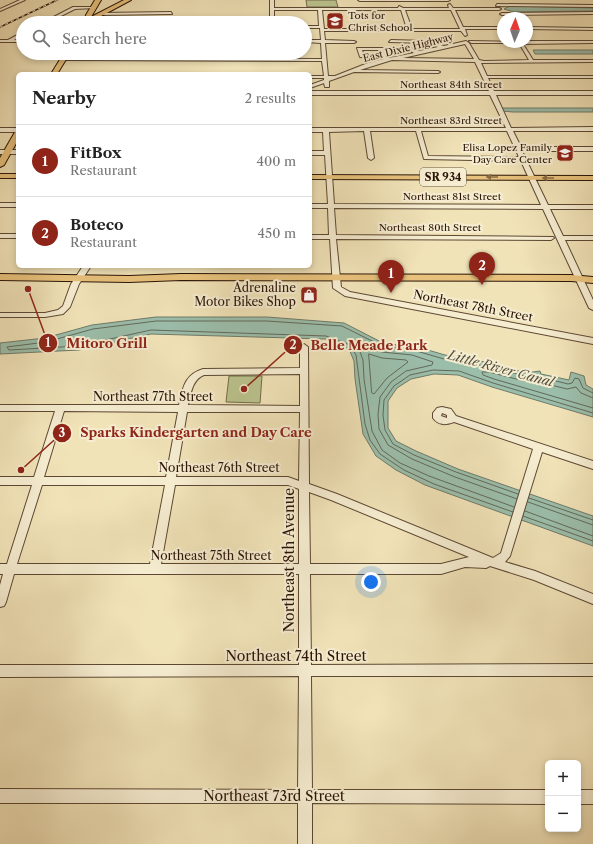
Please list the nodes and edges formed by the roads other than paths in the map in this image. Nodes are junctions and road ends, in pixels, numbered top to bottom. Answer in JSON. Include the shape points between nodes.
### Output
{"nodes":[{"id":1,"x":11,"y":0,"type":"edge"},
{"id":2,"x":23,"y":0,"type":"edge"},
{"id":3,"x":98,"y":0,"type":"edge"},
{"id":4,"x":124,"y":0,"type":"edge"},
{"id":5,"x":128,"y":0,"type":"edge"},
{"id":6,"x":272,"y":0,"type":"edge"},
{"id":7,"x":360,"y":0,"type":"edge"},
{"id":8,"x":397,"y":0,"type":"edge"},
{"id":9,"x":448,"y":0,"type":"edge"},
{"id":10,"x":494,"y":0,"type":"edge"},
{"id":11,"x":593,"y":6,"type":"edge"},
{"id":12,"x":498,"y":7,"type":"junction"},
{"id":13,"x":93,"y":8,"type":"junction"},
{"id":14,"x":2,"y":9,"type":"edge"},
{"id":15,"x":272,"y":9,"type":"junction"},
{"id":16,"x":320,"y":9,"type":"junction"},
{"id":17,"x":362,"y":9,"type":"junction"},
{"id":18,"x":401,"y":9,"type":"junction"},
{"id":19,"x":452,"y":9,"type":"junction"},
{"id":20,"x":501,"y":12,"type":"edge"},
{"id":21,"x":171,"y":13,"type":"dead end"},
{"id":22,"x":593,"y":13,"type":"edge"},
{"id":23,"x":100,"y":14,"type":"junction"},
{"id":24,"x":533,"y":15,"type":"edge"},
{"id":25,"x":58,"y":16,"type":"edge"},
{"id":26,"x":89,"y":16,"type":"edge"},
{"id":27,"x":94,"y":16,"type":"edge"},
{"id":28,"x":97,"y":16,"type":"edge"},
{"id":29,"x":272,"y":16,"type":"edge"},
{"id":30,"x":312,"y":27,"type":"edge"},
{"id":31,"x":321,"y":28,"type":"junction"},
{"id":32,"x":497,"y":28,"type":"edge"},
{"id":33,"x":533,"y":28,"type":"edge"},
{"id":34,"x":593,"y":28,"type":"edge"},
{"id":35,"x":462,"y":29,"type":"junction"},
{"id":36,"x":410,"y":30,"type":"junction"},
{"id":37,"x":16,"y":37,"type":"edge"},
{"id":38,"x":0,"y":41,"type":"edge"},
{"id":39,"x":8,"y":41,"type":"junction"},
{"id":40,"x":16,"y":41,"type":"edge"},
{"id":41,"x":312,"y":41,"type":"edge"},
{"id":42,"x":392,"y":41,"type":"dead end"},
{"id":43,"x":323,"y":42,"type":"junction"},
{"id":44,"x":354,"y":42,"type":"dead end"},
{"id":45,"x":469,"y":42,"type":"junction"},
{"id":46,"x":497,"y":42,"type":"edge"},
{"id":47,"x":533,"y":42,"type":"edge"},
{"id":48,"x":593,"y":42,"type":"edge"},
{"id":49,"x":442,"y":47,"type":"junction"},
{"id":50,"x":523,"y":48,"type":"edge"},
{"id":51,"x":419,"y":53,"type":"junction"},
{"id":52,"x":62,"y":60,"type":"edge"},
{"id":53,"x":312,"y":60,"type":"edge"},
{"id":54,"x":325,"y":60,"type":"junction"},
{"id":55,"x":390,"y":60,"type":"junction"},
{"id":56,"x":477,"y":61,"type":"junction"},
{"id":57,"x":532,"y":62,"type":"junction"},
{"id":58,"x":593,"y":62,"type":"edge"},
{"id":59,"x":353,"y":71,"type":"junction"},
{"id":60,"x":55,"y":72,"type":"edge"},
{"id":61,"x":438,"y":72,"type":"dead end"},
{"id":62,"x":312,"y":76,"type":"edge"},
{"id":63,"x":593,"y":77,"type":"edge"},
{"id":64,"x":485,"y":78,"type":"junction"},
{"id":65,"x":326,"y":79,"type":"junction"},
{"id":66,"x":312,"y":86,"type":"edge"},
{"id":67,"x":327,"y":93,"type":"junction"},
{"id":68,"x":492,"y":93,"type":"junction"},
{"id":69,"x":593,"y":93,"type":"edge"},
{"id":70,"x":313,"y":95,"type":"edge"},
{"id":71,"x":418,"y":129,"type":"junction"},
{"id":72,"x":509,"y":129,"type":"junction"},
{"id":73,"x":593,"y":129,"type":"edge"},
{"id":74,"x":0,"y":130,"type":"edge"},
{"id":75,"x":16,"y":130,"type":"edge"},
{"id":76,"x":312,"y":130,"type":"edge"},
{"id":77,"x":326,"y":130,"type":"junction"},
{"id":78,"x":367,"y":130,"type":"junction"},
{"id":79,"x":16,"y":137,"type":"edge"},
{"id":80,"x":593,"y":149,"type":"edge"},
{"id":81,"x":518,"y":150,"type":"junction"},
{"id":82,"x":4,"y":152,"type":"edge"},
{"id":83,"x":16,"y":152,"type":"edge"},
{"id":84,"x":312,"y":153,"type":"edge"},
{"id":85,"x":327,"y":153,"type":"junction"},
{"id":86,"x":371,"y":158,"type":"dead end"},
{"id":87,"x":522,"y":159,"type":"junction"},
{"id":88,"x":0,"y":164,"type":"edge"},
{"id":89,"x":0,"y":176,"type":"edge"},
{"id":90,"x":16,"y":176,"type":"edge"},
{"id":91,"x":312,"y":177,"type":"edge"},
{"id":92,"x":329,"y":177,"type":"junction"},
{"id":93,"x":593,"y":177,"type":"edge"},
{"id":94,"x":531,"y":178,"type":"junction"},
{"id":95,"x":0,"y":205,"type":"edge"},
{"id":96,"x":16,"y":205,"type":"edge"},
{"id":97,"x":312,"y":206,"type":"edge"},
{"id":98,"x":331,"y":206,"type":"junction"},
{"id":99,"x":545,"y":207,"type":"junction"},
{"id":100,"x":593,"y":207,"type":"edge"},
{"id":101,"x":0,"y":236,"type":"edge"},
{"id":102,"x":16,"y":236,"type":"edge"},
{"id":103,"x":312,"y":237,"type":"edge"},
{"id":104,"x":333,"y":237,"type":"junction"},
{"id":105,"x":551,"y":238,"type":"dead end"},
{"id":106,"x":559,"y":238,"type":"junction"},
{"id":107,"x":593,"y":238,"type":"edge"},
{"id":108,"x":87,"y":268,"type":"edge"},
{"id":109,"x":593,"y":275,"type":"edge"},
{"id":110,"x":0,"y":277,"type":"edge"},
{"id":111,"x":81,"y":277,"type":"junction"},
{"id":112,"x":336,"y":278,"type":"junction"},
{"id":113,"x":579,"y":278,"type":"junction"},
{"id":114,"x":593,"y":280,"type":"edge"},
{"id":115,"x":593,"y":308,"type":"edge"},
{"id":116,"x":0,"y":315,"type":"edge"},
{"id":117,"x":593,"y":342,"type":"edge"},
{"id":118,"x":304,"y":347,"type":"dead end"},
{"id":119,"x":304,"y":371,"type":"junction"},
{"id":120,"x":0,"y":408,"type":"edge"},
{"id":121,"x":62,"y":408,"type":"junction"},
{"id":122,"x":183,"y":408,"type":"junction"},
{"id":123,"x":305,"y":409,"type":"junction"},
{"id":124,"x":452,"y":418,"type":"dead end"},
{"id":125,"x":539,"y":446,"type":"junction"},
{"id":126,"x":593,"y":464,"type":"edge"},
{"id":127,"x":0,"y":480,"type":"edge"},
{"id":128,"x":38,"y":480,"type":"junction"},
{"id":129,"x":170,"y":481,"type":"junction"},
{"id":130,"x":304,"y":486,"type":"junction"},
{"id":131,"x":494,"y":563,"type":"junction"},
{"id":132,"x":5,"y":569,"type":"edge"},
{"id":133,"x":155,"y":569,"type":"junction"},
{"id":134,"x":304,"y":570,"type":"junction"},
{"id":135,"x":593,"y":600,"type":"edge"},
{"id":136,"x":0,"y":602,"type":"edge"},
{"id":137,"x":593,"y":670,"type":"edge"},
{"id":138,"x":0,"y":671,"type":"edge"},
{"id":139,"x":305,"y":671,"type":"junction"},
{"id":140,"x":0,"y":796,"type":"edge"},
{"id":141,"x":305,"y":796,"type":"junction"},
{"id":142,"x":545,"y":797,"type":"edge"},
{"id":143,"x":581,"y":797,"type":"edge"},
{"id":144,"x":593,"y":797,"type":"edge"},
{"id":145,"x":305,"y":844,"type":"edge"}],
"edges":[{"from":1,"to":14,"type":"street"},
{"from":2,"to":14,"type":"street"},
{"from":3,"to":13,"type":"main road"},
{"from":4,"to":27,"type":"main road"},
{"from":5,"to":23,"type":"main road"},
{"from":6,"to":15,"type":"street"},
{"from":7,"to":8,"type":"street"},
{"from":7,"to":17,"type":"street"},
{"from":8,"to":9,"type":"street"},
{"from":8,"to":18,"type":"street"},
{"from":9,"to":19,"type":"street"},
{"from":10,"to":12,"type":"street"},
{"from":11,"to":12,"type":"street"},
{"from":12,"to":19,"type":"street"},
{"from":12,"to":20,"type":"street"},
{"from":13,"to":25,"type":"street","via":[[74,8]]},
{"from":13,"to":26,"type":"main road"},
{"from":15,"to":16,"type":"street"},
{"from":15,"to":29,"type":"street"},
{"from":16,"to":17,"type":"street"},
{"from":16,"to":31,"type":"street"},
{"from":17,"to":18,"type":"street"},
{"from":18,"to":19,"type":"street"},
{"from":18,"to":36,"type":"street"},
{"from":19,"to":35,"type":"street"},
{"from":21,"to":23,"type":"street"},
{"from":22,"to":24,"type":"street"},
{"from":23,"to":28,"type":"main road"},
{"from":30,"to":31,"type":"street"},
{"from":31,"to":36,"type":"street"},
{"from":31,"to":43,"type":"street"},
{"from":32,"to":35,"type":"street"},
{"from":33,"to":34,"type":"street"},
{"from":35,"to":36,"type":"street"},
{"from":35,"to":45,"type":"street"},
{"from":37,"to":39,"type":"street"},
{"from":38,"to":39,"type":"street"},
{"from":39,"to":40,"type":"street"},
{"from":41,"to":43,"type":"street"},
{"from":42,"to":49,"type":"street","via":[[427,42]]},
{"from":43,"to":44,"type":"street"},
{"from":43,"to":54,"type":"street"},
{"from":45,"to":46,"type":"street","name":"East Dixie Highway"},
{"from":45,"to":49,"type":"street","name":"East Dixie Highway"},
{"from":45,"to":56,"type":"street"},
{"from":47,"to":48,"type":"street","name":"East Dixie Highway"},
{"from":49,"to":51,"type":"street","name":"East Dixie Highway"},
{"from":50,"to":57,"type":"street"},
{"from":51,"to":55,"type":"street","name":"East Dixie Highway"},
{"from":51,"to":55,"type":"street","via":[[410,49],[359,49],[362,56]]},
{"from":52,"to":60,"type":"main road"},
{"from":53,"to":54,"type":"street"},
{"from":54,"to":65,"type":"street"},
{"from":55,"to":56,"type":"street"},
{"from":55,"to":59,"type":"street","name":"East Dixie Highway"},
{"from":56,"to":57,"type":"street"},
{"from":56,"to":64,"type":"street"},
{"from":57,"to":58,"type":"street"},
{"from":59,"to":61,"type":"street"},
{"from":59,"to":65,"type":"street","name":"East Dixie Highway"},
{"from":62,"to":65,"type":"street"},
{"from":63,"to":64,"type":"street"},
{"from":64,"to":68,"type":"street"},
{"from":65,"to":66,"type":"street"},
{"from":65,"to":67,"type":"street"},
{"from":67,"to":68,"type":"street","name":"Northeast 84th Street"},
{"from":67,"to":70,"type":"street","name":"Northeast 84th Street"},
{"from":68,"to":69,"type":"street","name":"Northeast 84th Street"},
{"from":68,"to":72,"type":"street"},
{"from":71,"to":72,"type":"street","name":"Northeast 83rd Street"},
{"from":71,"to":78,"type":"street","name":"Northeast 83rd Street"},
{"from":71,"to":87,"type":"street","via":[[426,158]]},
{"from":72,"to":73,"type":"street","name":"Northeast 83rd Street"},
{"from":72,"to":81,"type":"street"},
{"from":74,"to":75,"type":"street"},
{"from":76,"to":77,"type":"street","name":"Northeast 83rd Street"},
{"from":77,"to":78,"type":"street","name":"Northeast 83rd Street"},
{"from":77,"to":85,"type":"street"},
{"from":78,"to":86,"type":"street"},
{"from":79,"to":82,"type":"main road"},
{"from":80,"to":81,"type":"street"},
{"from":81,"to":87,"type":"street"},
{"from":82,"to":83,"type":"street"},
{"from":82,"to":88,"type":"main road"},
{"from":84,"to":85,"type":"street"},
{"from":85,"to":92,"type":"street"},
{"from":87,"to":94,"type":"street"},
{"from":89,"to":90,"type":"main road"},
{"from":91,"to":92,"type":"main road","number":"SR 934"},
{"from":94,"to":92,"type":"main road","number":"SR 934","one_way":true},
{"from":92,"to":98,"type":"street"},
{"from":93,"to":94,"type":"main road","number":"SR 934","one_way":true},
{"from":94,"to":99,"type":"street"},
{"from":95,"to":96,"type":"street"},
{"from":97,"to":98,"type":"street","name":"Northeast 81st Street"},
{"from":98,"to":99,"type":"street","name":"Northeast 81st Street"},
{"from":98,"to":104,"type":"street"},
{"from":99,"to":100,"type":"street","name":"Northeast 81st Street"},
{"from":99,"to":106,"type":"street"},
{"from":101,"to":102,"type":"street"},
{"from":103,"to":104,"type":"street","name":"Northeast 80th Street"},
{"from":104,"to":105,"type":"street","name":"Northeast 80th Street"},
{"from":104,"to":112,"type":"street"},
{"from":106,"to":107,"type":"street"},
{"from":106,"to":113,"type":"street"},
{"from":108,"to":111,"type":"street"},
{"from":109,"to":113,"type":"main road"},
{"from":110,"to":111,"type":"main road"},
{"from":111,"to":112,"type":"main road"},
{"from":111,"to":116,"type":"street","via":[[75,284],[66,307],[60,312],[45,315]]},
{"from":112,"to":113,"type":"main road"},
{"from":112,"to":117,"type":"street","name":"Northeast 78th Street","via":[[338,289],[352,295]]},
{"from":113,"to":114,"type":"main road"},
{"from":113,"to":115,"type":"street"},
{"from":118,"to":119,"type":"street","name":"Northeast 8th Avenue"},
{"from":119,"to":122,"type":"street","via":[[203,372],[194,376],[188,387]]},
{"from":119,"to":123,"type":"street","name":"Northeast 8th Avenue"},
{"from":120,"to":121,"type":"street","name":"Northeast 77th Street"},
{"from":121,"to":122,"type":"street","name":"Northeast 77th Street"},
{"from":121,"to":128,"type":"street"},
{"from":122,"to":123,"type":"street","name":"Northeast 77th Street"},
{"from":122,"to":129,"type":"street"},
{"from":123,"to":130,"type":"street","name":"Northeast 8th Avenue"},
{"from":124,"to":125,"type":"street"},
{"from":125,"to":126,"type":"street"},
{"from":125,"to":131,"type":"street","via":[[505,556]]},
{"from":127,"to":128,"type":"street","name":"Northeast 76th Street"},
{"from":128,"to":129,"type":"street","name":"Northeast 76th Street"},
{"from":128,"to":132,"type":"street"},
{"from":129,"to":130,"type":"street","name":"Northeast 76th Street","via":[[288,481]]},
{"from":129,"to":133,"type":"street"},
{"from":130,"to":131,"type":"street","name":"Northeast 76th Street"},
{"from":130,"to":134,"type":"street","name":"Northeast 8th Avenue"},
{"from":131,"to":134,"type":"street","name":"Northeast 75th Street","via":[[465,562],[441,569]]},
{"from":131,"to":135,"type":"street","via":[[535,576]]},
{"from":132,"to":133,"type":"street","name":"Northeast 75th Street"},
{"from":132,"to":136,"type":"street"},
{"from":133,"to":134,"type":"street","name":"Northeast 75th Street"},
{"from":134,"to":139,"type":"street","name":"Northeast 8th Avenue"},
{"from":137,"to":139,"type":"street","name":"Northeast 74th Street"},
{"from":138,"to":139,"type":"street","name":"Northeast 74th Street"},
{"from":139,"to":141,"type":"street","name":"Northeast 8th Avenue"},
{"from":140,"to":141,"type":"street","name":"Northeast 73rd Street"},
{"from":141,"to":142,"type":"street","name":"Northeast 73rd Street"},
{"from":141,"to":145,"type":"street","name":"Northeast 8th Avenue"},
{"from":143,"to":144,"type":"street"}]}
